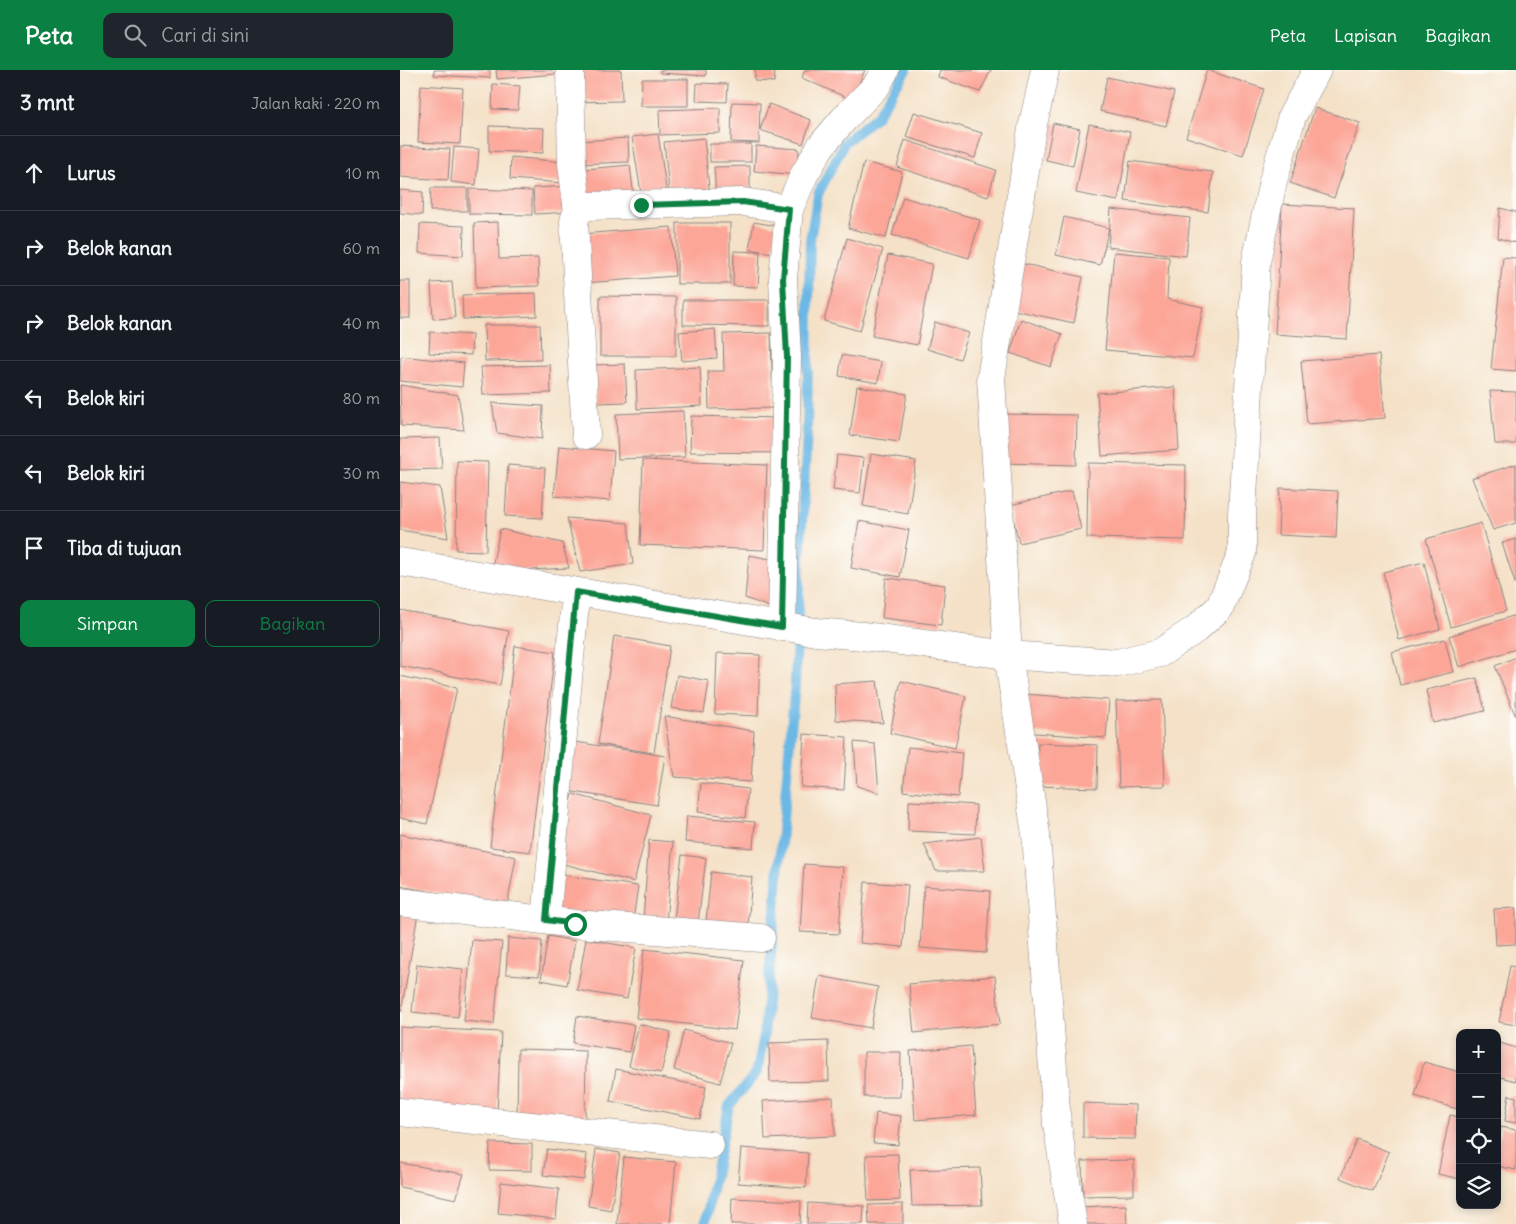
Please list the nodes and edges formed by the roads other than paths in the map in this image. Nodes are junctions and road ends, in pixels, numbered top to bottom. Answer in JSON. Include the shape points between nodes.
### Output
{"nodes":[{"id":1,"x":570,"y":70,"type":"edge"},
{"id":2,"x":885,"y":70,"type":"edge"},
{"id":3,"x":1045,"y":70,"type":"edge"},
{"id":4,"x":1317,"y":70,"type":"edge"},
{"id":5,"x":789,"y":209,"type":"junction"},
{"id":6,"x":578,"y":212,"type":"junction"},
{"id":7,"x":586,"y":435,"type":"dead end"},
{"id":8,"x":400,"y":562,"type":"edge"},
{"id":9,"x":576,"y":592,"type":"junction"},
{"id":10,"x":782,"y":627,"type":"junction"},
{"id":11,"x":1008,"y":656,"type":"junction"},
{"id":12,"x":400,"y":902,"type":"edge"},
{"id":13,"x":546,"y":920,"type":"junction"},
{"id":14,"x":761,"y":938,"type":"dead end"},
{"id":15,"x":400,"y":1112,"type":"edge"},
{"id":16,"x":710,"y":1145,"type":"dead end"},
{"id":17,"x":1073,"y":1224,"type":"edge"}],
"edges":[{"from":1,"to":6,"type":"street","via":[[572,164]]},
{"from":2,"to":5,"type":"street","via":[[877,85],[820,146]]},
{"from":3,"to":11,"type":"street","via":[[1032,129],[991,378]]},
{"from":4,"to":11,"type":"street","via":[[1292,116],[1273,181],[1256,262],[1242,553],[1220,607],[1196,629],[1160,653],[1117,663]]},
{"from":5,"to":6,"type":"street","via":[[743,202],[588,206]]},
{"from":5,"to":10,"type":"street","via":[[783,279],[787,357]]},
{"from":6,"to":7,"type":"street","via":[[574,222]]},
{"from":8,"to":9,"type":"street"},
{"from":9,"to":10,"type":"street"},
{"from":9,"to":13,"type":"street"},
{"from":10,"to":11,"type":"street"},
{"from":11,"to":17,"type":"street","via":[[1036,834],[1057,1124]]},
{"from":12,"to":13,"type":"street"},
{"from":13,"to":14,"type":"street"},
{"from":15,"to":16,"type":"street"}]}
